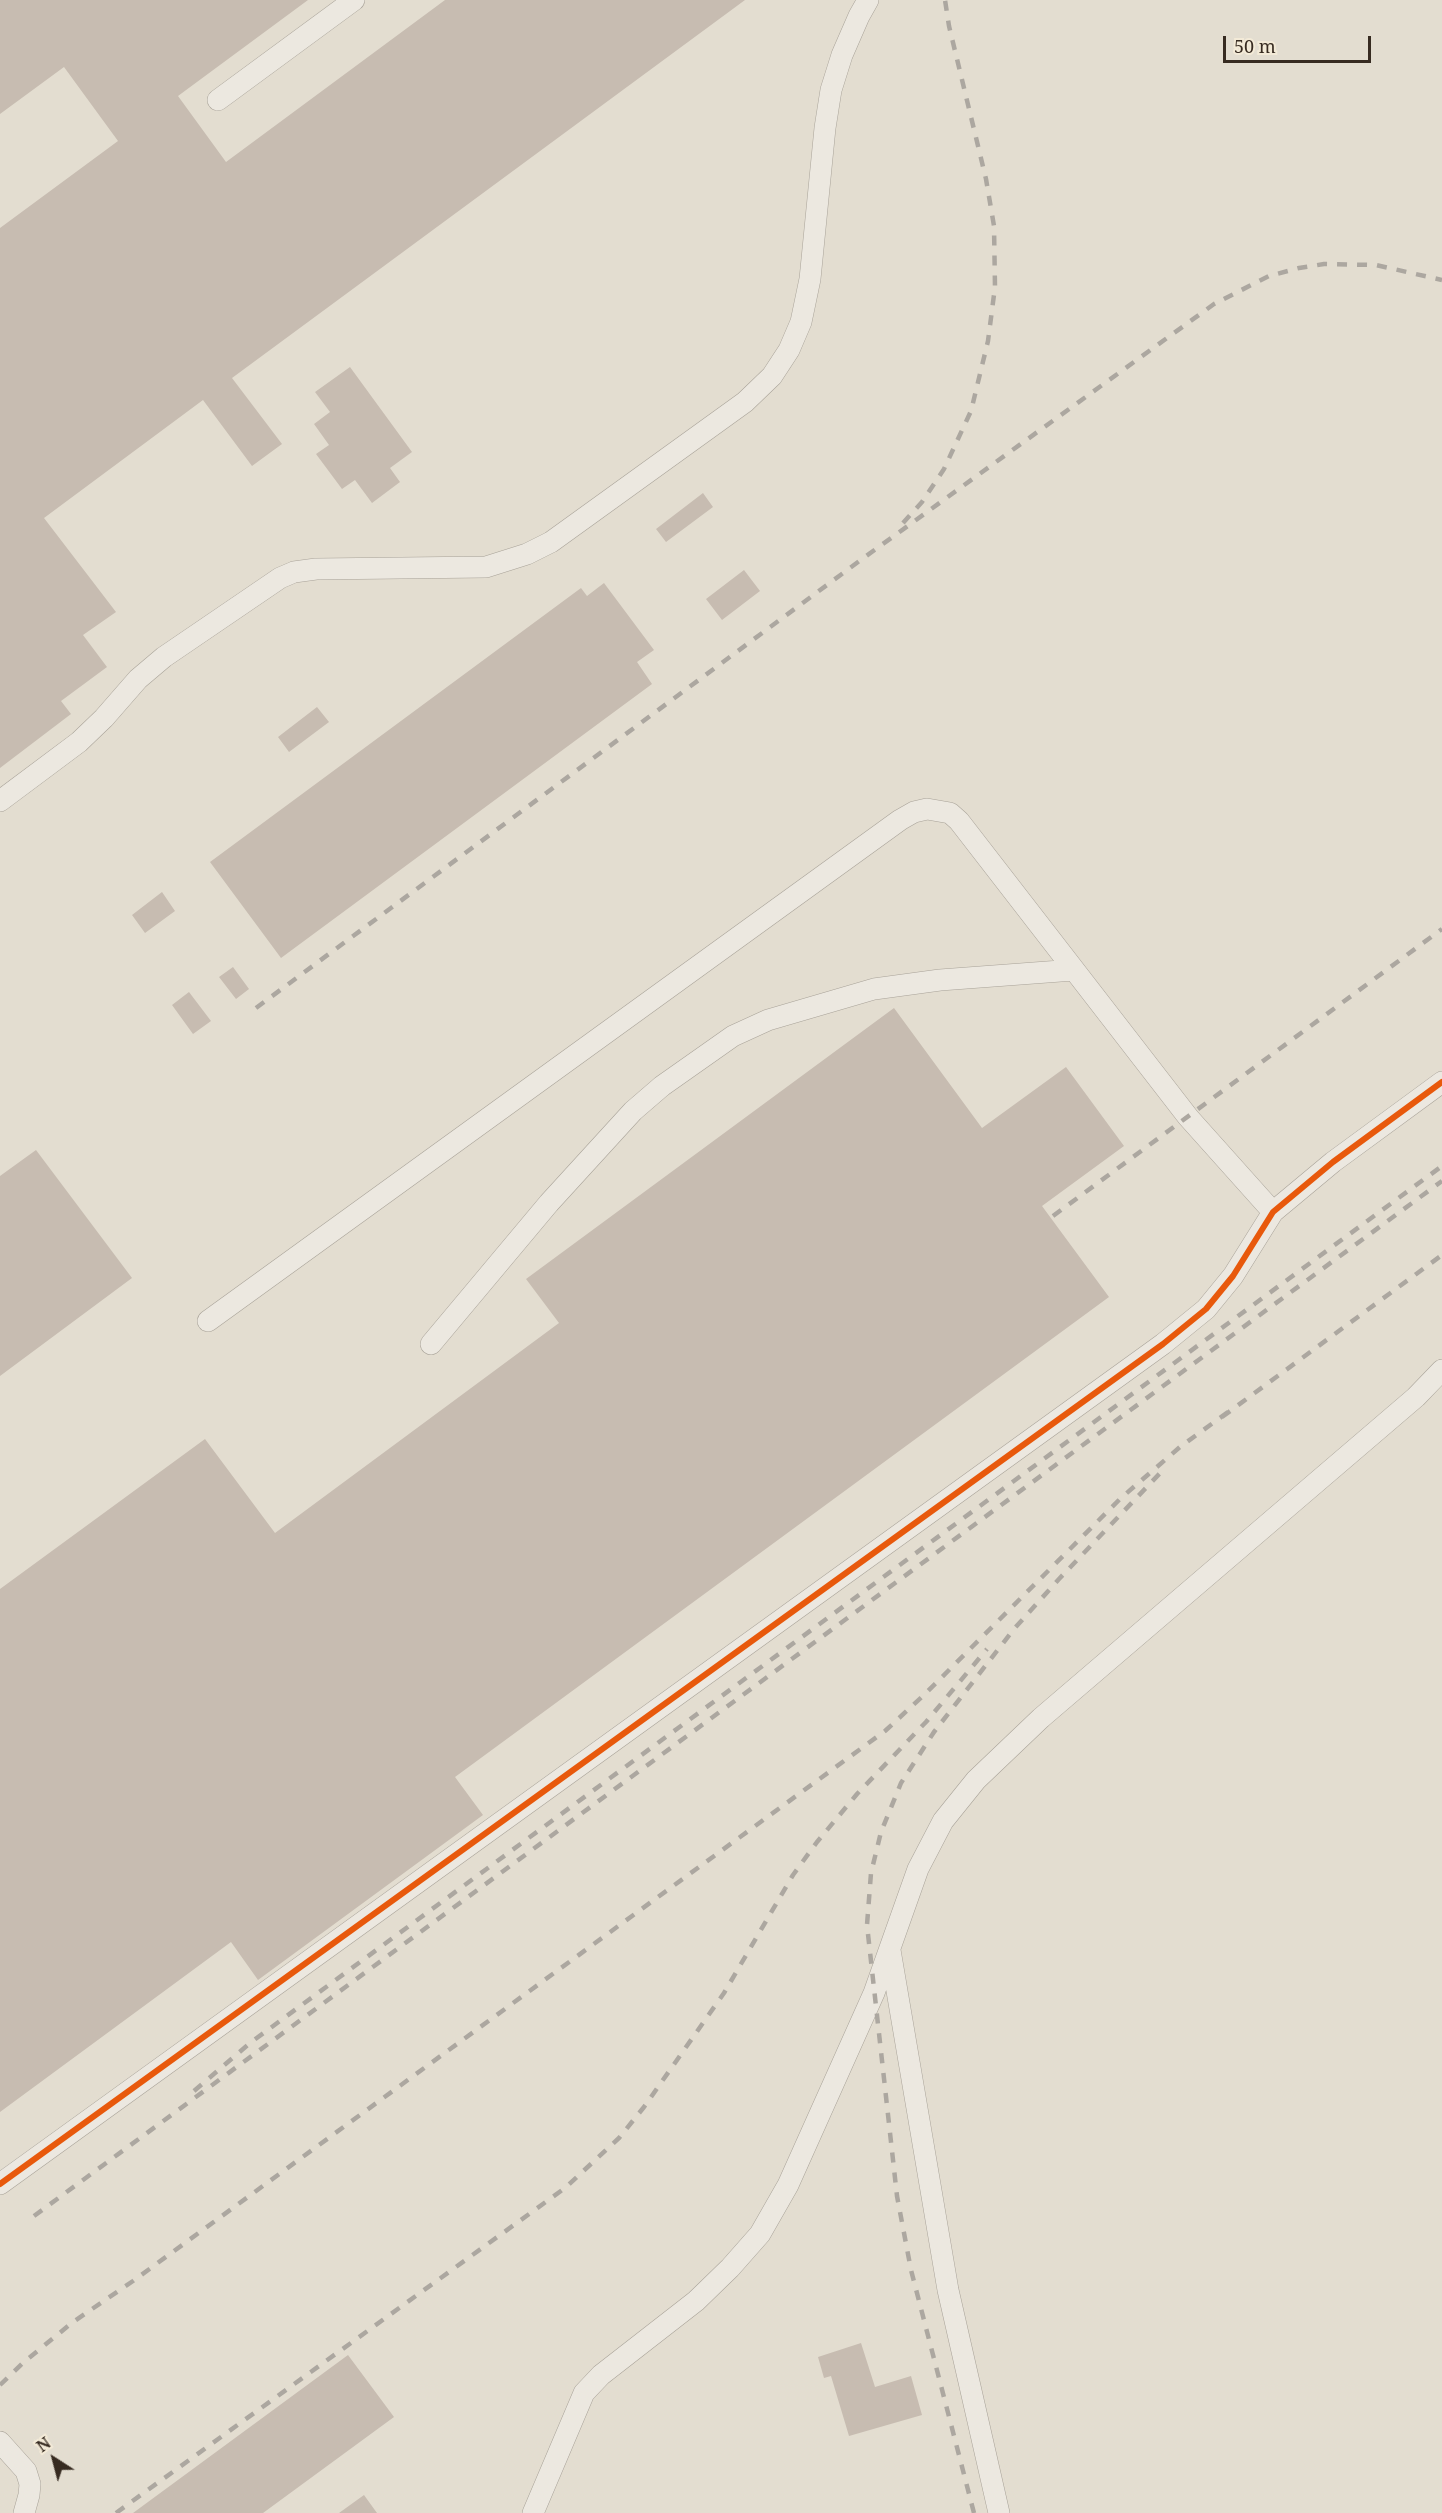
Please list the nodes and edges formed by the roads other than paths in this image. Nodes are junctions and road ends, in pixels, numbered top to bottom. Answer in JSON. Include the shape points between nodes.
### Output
{"nodes":[{"id":1,"x":354,"y":0,"type":"edge"},
{"id":2,"x":868,"y":0,"type":"edge"},
{"id":3,"x":218,"y":100,"type":"dead end"},
{"id":4,"x":0,"y":801,"type":"edge"},
{"id":5,"x":1074,"y":970,"type":"junction"},
{"id":6,"x":1442,"y":1082,"type":"edge"},
{"id":7,"x":1272,"y":1212,"type":"junction"},
{"id":8,"x":208,"y":1321,"type":"dead end"},
{"id":9,"x":431,"y":1344,"type":"dead end"},
{"id":10,"x":1442,"y":1370,"type":"edge"},
{"id":11,"x":890,"y":1950,"type":"junction"},
{"id":12,"x":0,"y":2184,"type":"edge"},
{"id":13,"x":0,"y":2442,"type":"edge"},
{"id":14,"x":24,"y":2513,"type":"edge"},
{"id":15,"x":533,"y":2513,"type":"edge"},
{"id":16,"x":999,"y":2513,"type":"edge"}],
"edges":[{"from":1,"to":3,"type":"street"},
{"from":2,"to":4,"type":"street","via":[[842,55],[831,90],[810,279],[801,322],[772,376],[745,402],[551,542],[507,562],[486,567],[316,569],[280,578],[164,657],[79,742]]},
{"from":5,"to":7,"type":"street","via":[[1188,1117]]},
{"from":5,"to":8,"type":"street","via":[[959,821],[939,810],[914,812]]},
{"from":5,"to":9,"type":"street","via":[[940,980],[874,990],[768,1020],[733,1036],[633,1111],[549,1203]]},
{"from":6,"to":7,"type":"street"},
{"from":7,"to":12,"type":"street","via":[[1233,1276],[1206,1309],[1163,1344]]},
{"from":10,"to":11,"type":"street","via":[[1416,1397],[1041,1718],[976,1780],[943,1821],[918,1869]]},
{"from":11,"to":15,"type":"street","via":[[788,2185],[760,2234],[696,2301],[584,2393]]},
{"from":11,"to":16,"type":"street","via":[[948,2290]]},
{"from":13,"to":14,"type":"street","via":[[26,2471],[29,2495]]}]}
